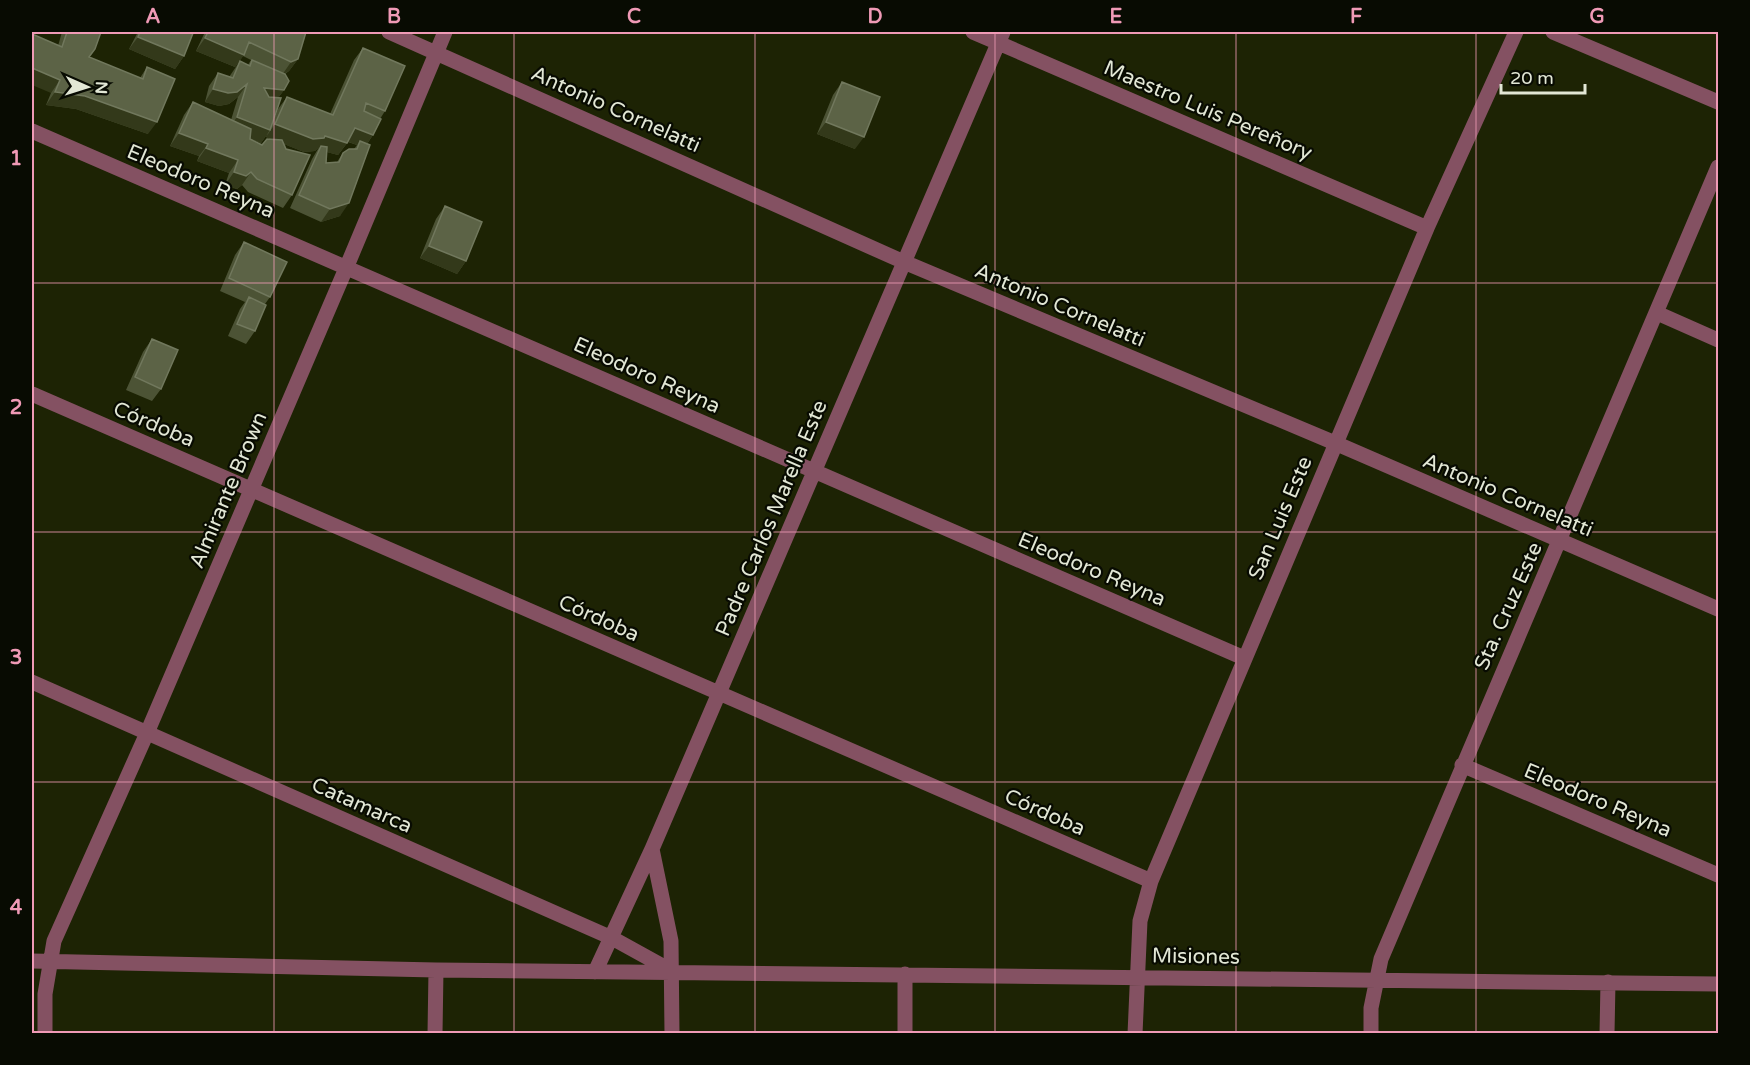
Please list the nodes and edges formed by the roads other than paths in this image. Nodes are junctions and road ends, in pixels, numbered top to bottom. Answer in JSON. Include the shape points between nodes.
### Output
{"nodes":[{"id":1,"x":389,"y":32,"type":"edge"},
{"id":2,"x":445,"y":32,"type":"edge"},
{"id":3,"x":973,"y":32,"type":"edge"},
{"id":4,"x":1516,"y":32,"type":"edge"},
{"id":5,"x":1553,"y":32,"type":"edge"},
{"id":6,"x":1001,"y":37,"type":"edge"},
{"id":7,"x":436,"y":52,"type":"junction"},
{"id":8,"x":1719,"y":102,"type":"edge"},
{"id":9,"x":32,"y":131,"type":"edge"},
{"id":10,"x":1719,"y":167,"type":"edge"},
{"id":11,"x":1427,"y":228,"type":"junction"},
{"id":12,"x":904,"y":262,"type":"junction"},
{"id":13,"x":347,"y":266,"type":"junction"},
{"id":14,"x":1657,"y":313,"type":"junction"},
{"id":15,"x":1719,"y":340,"type":"edge"},
{"id":16,"x":32,"y":394,"type":"edge"},
{"id":17,"x":1335,"y":443,"type":"junction"},
{"id":18,"x":814,"y":471,"type":"junction"},
{"id":19,"x":251,"y":489,"type":"junction"},
{"id":20,"x":1560,"y":540,"type":"junction"},
{"id":21,"x":1719,"y":609,"type":"edge"},
{"id":22,"x":1244,"y":658,"type":"junction"},
{"id":23,"x":32,"y":682,"type":"edge"},
{"id":24,"x":718,"y":693,"type":"junction"},
{"id":25,"x":147,"y":734,"type":"junction"},
{"id":26,"x":1462,"y":765,"type":"junction"},
{"id":27,"x":652,"y":849,"type":"junction"},
{"id":28,"x":1719,"y":875,"type":"edge"},
{"id":29,"x":1151,"y":881,"type":"junction"},
{"id":30,"x":612,"y":938,"type":"junction"},
{"id":31,"x":32,"y":961,"type":"edge"},
{"id":32,"x":49,"y":963,"type":"junction"},
{"id":33,"x":436,"y":970,"type":"junction"},
{"id":34,"x":595,"y":972,"type":"junction"},
{"id":35,"x":672,"y":972,"type":"junction"},
{"id":36,"x":905,"y":974,"type":"junction"},
{"id":37,"x":1136,"y":977,"type":"junction"},
{"id":38,"x":1375,"y":979,"type":"junction"},
{"id":39,"x":1608,"y":982,"type":"junction"},
{"id":40,"x":1719,"y":984,"type":"edge"},
{"id":41,"x":45,"y":1034,"type":"edge"},
{"id":42,"x":435,"y":1034,"type":"edge"},
{"id":43,"x":672,"y":1034,"type":"edge"},
{"id":44,"x":905,"y":1034,"type":"edge"},
{"id":45,"x":1135,"y":1034,"type":"edge"},
{"id":46,"x":1371,"y":1034,"type":"edge"},
{"id":47,"x":1607,"y":1034,"type":"edge"}],
"edges":[{"from":1,"to":7,"type":"street","name":"Antonio Cornelatti"},
{"from":2,"to":7,"type":"street","name":"Almirante Brown"},
{"from":3,"to":6,"type":"street","name":"Maestro Luis Pereñory"},
{"from":4,"to":11,"type":"street","name":"San Luis Este"},
{"from":5,"to":8,"type":"street"},
{"from":6,"to":11,"type":"street","name":"Maestro Luis Pereñory"},
{"from":6,"to":12,"type":"street","name":"Padre Carlos Marella Este"},
{"from":7,"to":12,"type":"street","name":"Antonio Cornelatti"},
{"from":7,"to":13,"type":"street","name":"Almirante Brown"},
{"from":9,"to":13,"type":"street","name":"Eleodoro Reyna"},
{"from":10,"to":14,"type":"street","name":"Sta. Cruz Este"},
{"from":11,"to":17,"type":"street","name":"San Luis Este"},
{"from":12,"to":17,"type":"street","name":"Antonio Cornelatti"},
{"from":12,"to":18,"type":"street","name":"Padre Carlos Marella Este"},
{"from":13,"to":18,"type":"street","name":"Eleodoro Reyna"},
{"from":13,"to":19,"type":"street","name":"Almirante Brown"},
{"from":14,"to":15,"type":"street"},
{"from":14,"to":20,"type":"street","name":"Sta. Cruz Este"},
{"from":16,"to":19,"type":"street","name":"Córdoba"},
{"from":17,"to":20,"type":"street","name":"Antonio Cornelatti"},
{"from":17,"to":22,"type":"street","name":"San Luis Este"},
{"from":18,"to":22,"type":"street","name":"Eleodoro Reyna"},
{"from":18,"to":24,"type":"street","name":"Padre Carlos Marella Este"},
{"from":19,"to":24,"type":"street","name":"Córdoba"},
{"from":19,"to":25,"type":"street","name":"Almirante Brown"},
{"from":20,"to":21,"type":"street","name":"Antonio Cornelatti"},
{"from":20,"to":26,"type":"street","name":"Sta. Cruz Este"},
{"from":22,"to":29,"type":"street","name":"San Luis Este"},
{"from":23,"to":25,"type":"street","name":"Catamarca"},
{"from":24,"to":27,"type":"street","name":"Padre Carlos Marella Este"},
{"from":24,"to":29,"type":"street","name":"Córdoba"},
{"from":25,"to":30,"type":"street","name":"Catamarca"},
{"from":25,"to":32,"type":"street","name":"Almirante Brown","via":[[54,941]]},
{"from":26,"to":28,"type":"street","name":"Eleodoro Reyna"},
{"from":26,"to":38,"type":"street","name":"Sta. Cruz Este"},
{"from":27,"to":30,"type":"street","name":"Padre Carlos Marella Este"},
{"from":27,"to":35,"type":"street","via":[[671,941]]},
{"from":29,"to":37,"type":"street","name":"San Luis Este","via":[[1140,921]]},
{"from":30,"to":34,"type":"street","name":"Padre Carlos Marella Este"},
{"from":30,"to":35,"type":"street","name":"Catamarca"},
{"from":31,"to":32,"type":"street","name":"Misiones"},
{"from":32,"to":33,"type":"street","name":"Misiones"},
{"from":32,"to":41,"type":"street","name":"Almirante Brown"},
{"from":33,"to":34,"type":"street","name":"Misiones"},
{"from":33,"to":42,"type":"street"},
{"from":34,"to":35,"type":"street","name":"Misiones"},
{"from":35,"to":36,"type":"street","name":"Misiones"},
{"from":35,"to":43,"type":"street"},
{"from":36,"to":37,"type":"street","name":"Misiones"},
{"from":36,"to":44,"type":"street"},
{"from":37,"to":38,"type":"street","name":"Misiones"},
{"from":37,"to":45,"type":"street","name":"San Luis Este"},
{"from":38,"to":39,"type":"street","name":"Misiones"},
{"from":38,"to":46,"type":"street","name":"Sta. Cruz Este"},
{"from":39,"to":40,"type":"street","name":"Misiones"},
{"from":39,"to":47,"type":"street"}]}
